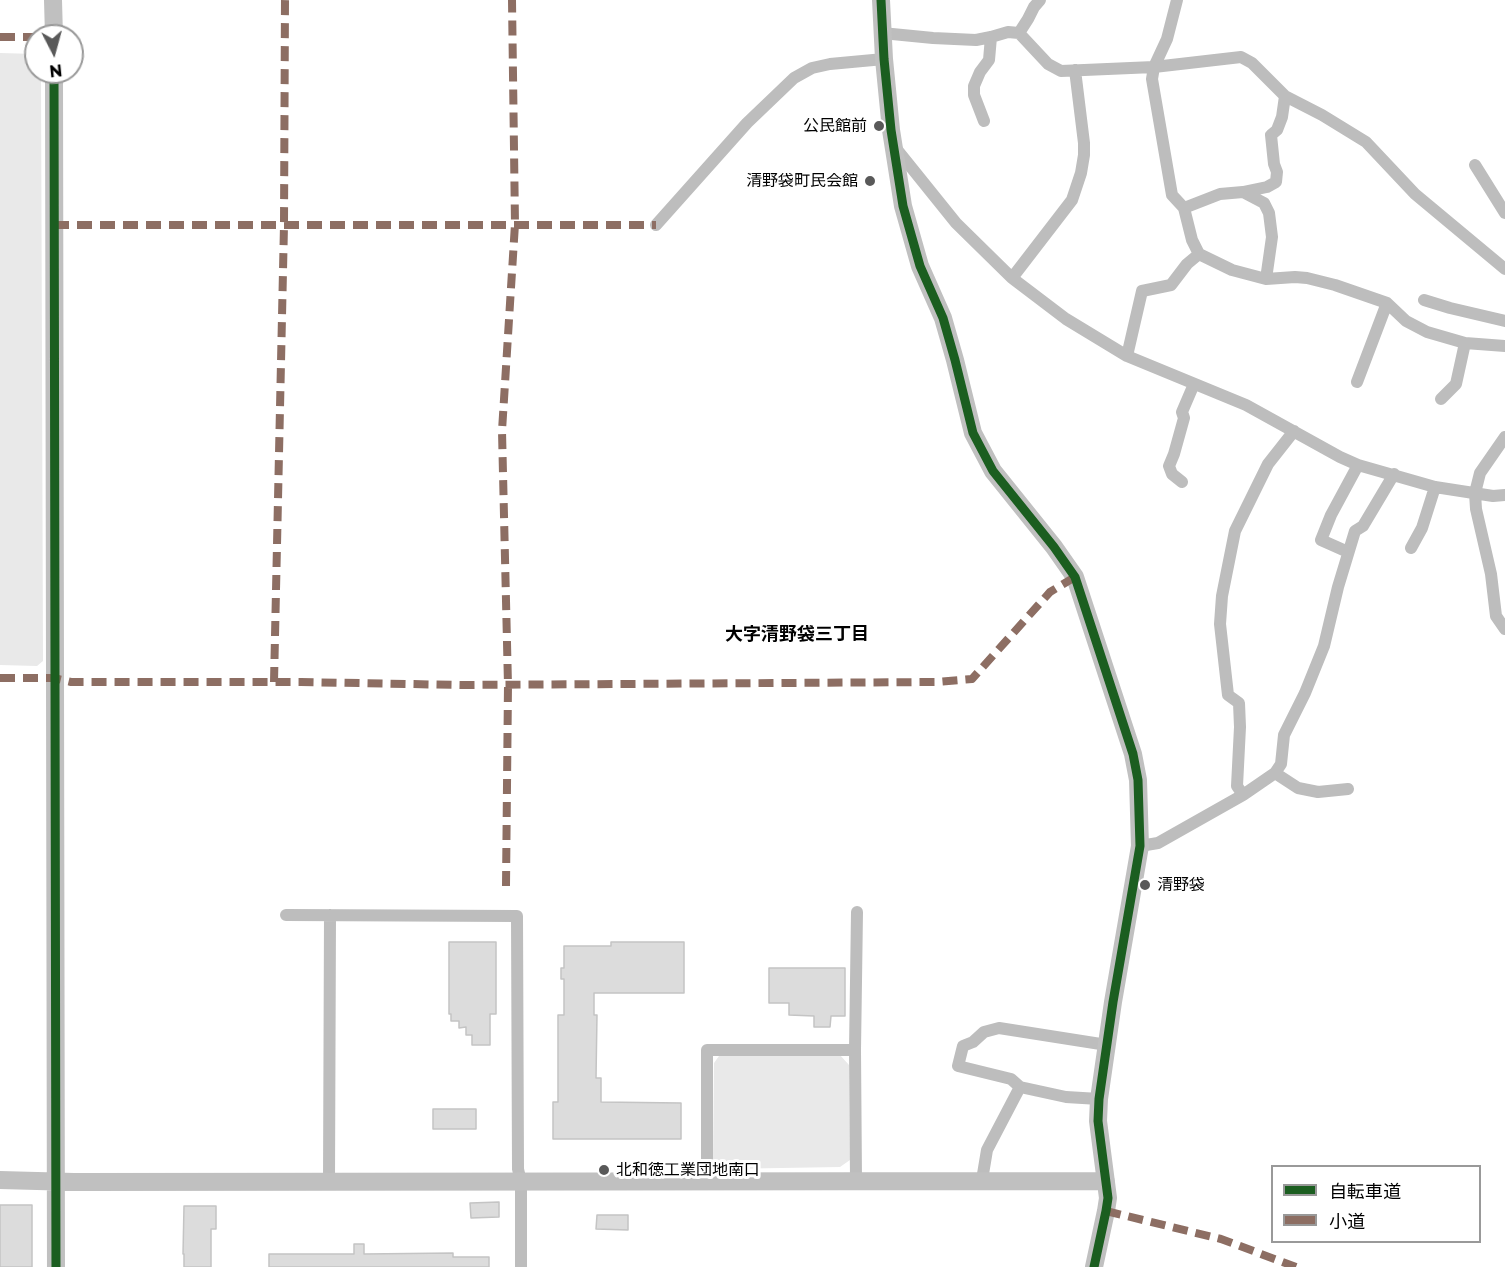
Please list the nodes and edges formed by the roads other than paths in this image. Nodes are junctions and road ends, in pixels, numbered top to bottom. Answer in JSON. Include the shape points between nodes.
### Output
{"nodes":[{"id":1,"x":53,"y":0,"type":"edge"},
{"id":2,"x":881,"y":0,"type":"edge"},
{"id":3,"x":1040,"y":0,"type":"edge"},
{"id":4,"x":1177,"y":0,"type":"edge"},
{"id":5,"x":54,"y":24,"type":"edge"},
{"id":6,"x":882,"y":33,"type":"junction"},
{"id":7,"x":1019,"y":33,"type":"junction"},
{"id":8,"x":991,"y":37,"type":"junction"},
{"id":9,"x":884,"y":59,"type":"junction"},
{"id":10,"x":1154,"y":68,"type":"junction"},
{"id":11,"x":1075,"y":70,"type":"junction"},
{"id":12,"x":54,"y":84,"type":"edge"},
{"id":13,"x":1285,"y":96,"type":"junction"},
{"id":14,"x":984,"y":121,"type":"dead end"},
{"id":15,"x":894,"y":145,"type":"junction"},
{"id":16,"x":1475,"y":165,"type":"dead end"},
{"id":17,"x":1243,"y":192,"type":"junction"},
{"id":18,"x":1184,"y":208,"type":"junction"},
{"id":19,"x":1505,"y":213,"type":"edge"},
{"id":20,"x":656,"y":225,"type":"dead end"},
{"id":21,"x":1199,"y":254,"type":"junction"},
{"id":22,"x":1505,"y":269,"type":"edge"},
{"id":23,"x":1012,"y":279,"type":"junction"},
{"id":24,"x":1266,"y":279,"type":"junction"},
{"id":25,"x":1424,"y":300,"type":"dead end"},
{"id":26,"x":1387,"y":303,"type":"junction"},
{"id":27,"x":1505,"y":321,"type":"edge"},
{"id":28,"x":1465,"y":343,"type":"junction"},
{"id":29,"x":1505,"y":346,"type":"edge"},
{"id":30,"x":1126,"y":356,"type":"junction"},
{"id":31,"x":1357,"y":382,"type":"dead end"},
{"id":32,"x":1194,"y":384,"type":"junction"},
{"id":33,"x":1441,"y":399,"type":"dead end"},
{"id":34,"x":1294,"y":431,"type":"junction"},
{"id":35,"x":1505,"y":437,"type":"edge"},
{"id":36,"x":1358,"y":465,"type":"junction"},
{"id":37,"x":1394,"y":474,"type":"junction"},
{"id":38,"x":1182,"y":482,"type":"dead end"},
{"id":39,"x":1435,"y":487,"type":"junction"},
{"id":40,"x":1475,"y":493,"type":"junction"},
{"id":41,"x":1505,"y":495,"type":"edge"},
{"id":42,"x":1411,"y":548,"type":"dead end"},
{"id":43,"x":1348,"y":552,"type":"junction"},
{"id":44,"x":1505,"y":629,"type":"edge"},
{"id":45,"x":1275,"y":773,"type":"junction"},
{"id":46,"x":1348,"y":789,"type":"dead end"},
{"id":47,"x":1243,"y":795,"type":"junction"},
{"id":48,"x":1140,"y":846,"type":"junction"},
{"id":49,"x":857,"y":912,"type":"dead end"},
{"id":50,"x":286,"y":915,"type":"dead end"},
{"id":51,"x":330,"y":915,"type":"junction"},
{"id":52,"x":1107,"y":1046,"type":"junction"},
{"id":53,"x":855,"y":1050,"type":"junction"},
{"id":54,"x":1020,"y":1087,"type":"junction"},
{"id":55,"x":1099,"y":1099,"type":"junction"},
{"id":56,"x":0,"y":1180,"type":"edge"},
{"id":57,"x":856,"y":1180,"type":"junction"},
{"id":58,"x":982,"y":1180,"type":"junction"},
{"id":59,"x":56,"y":1181,"type":"junction"},
{"id":60,"x":329,"y":1181,"type":"junction"},
{"id":61,"x":706,"y":1181,"type":"junction"},
{"id":62,"x":1106,"y":1181,"type":"junction"},
{"id":63,"x":521,"y":1182,"type":"junction"},
{"id":64,"x":56,"y":1267,"type":"edge"},
{"id":65,"x":521,"y":1267,"type":"edge"},
{"id":66,"x":1094,"y":1267,"type":"edge"}],
"edges":[{"from":1,"to":5,"type":"street"},
{"from":2,"to":6,"type":"street"},
{"from":3,"to":7,"type":"street"},
{"from":4,"to":10,"type":"street","via":[[1167,39]]},
{"from":6,"to":8,"type":"street","via":[[976,40]]},
{"from":6,"to":9,"type":"street"},
{"from":7,"to":8,"type":"street"},
{"from":7,"to":11,"type":"street","via":[[1048,64],[1061,71]]},
{"from":8,"to":14,"type":"street","via":[[989,60],[974,86]]},
{"from":9,"to":15,"type":"street"},
{"from":9,"to":20,"type":"street","via":[[830,64],[794,78],[747,123]]},
{"from":10,"to":11,"type":"street"},
{"from":10,"to":13,"type":"street","via":[[1241,57]]},
{"from":10,"to":18,"type":"street","via":[[1152,79],[1172,195]]},
{"from":11,"to":23,"type":"street","via":[[1084,143],[1082,173],[1072,200]]},
{"from":12,"to":59,"type":"street"},
{"from":13,"to":17,"type":"street","via":[[1282,117],[1271,135],[1276,182]]},
{"from":13,"to":22,"type":"street","via":[[1366,142],[1415,194]]},
{"from":15,"to":23,"type":"street","via":[[956,223]]},
{"from":15,"to":48,"type":"street","via":[[903,206],[920,266],[956,360],[973,433],[993,471],[1075,577],[1083,598],[1133,754],[1138,780]]},
{"from":16,"to":19,"type":"street"},
{"from":17,"to":18,"type":"street","via":[[1220,194]]},
{"from":17,"to":24,"type":"street","via":[[1264,203],[1269,213],[1272,237]]},
{"from":18,"to":21,"type":"street"},
{"from":21,"to":24,"type":"street","via":[[1232,270]]},
{"from":21,"to":30,"type":"street","via":[[1171,285],[1142,291]]},
{"from":23,"to":30,"type":"street"},
{"from":24,"to":26,"type":"street","via":[[1307,278]]},
{"from":25,"to":27,"type":"street"},
{"from":26,"to":28,"type":"street","via":[[1427,332]]},
{"from":26,"to":31,"type":"street"},
{"from":28,"to":29,"type":"street"},
{"from":28,"to":33,"type":"street","via":[[1456,384]]},
{"from":30,"to":32,"type":"street"},
{"from":32,"to":34,"type":"street","via":[[1246,405]]},
{"from":32,"to":38,"type":"street","via":[[1182,412],[1184,418],[1169,466]]},
{"from":34,"to":36,"type":"street"},
{"from":34,"to":47,"type":"street","via":[[1268,464],[1235,531],[1222,596],[1220,624],[1228,695],[1239,704],[1237,786]]},
{"from":35,"to":40,"type":"street","via":[[1480,474]]},
{"from":36,"to":37,"type":"street"},
{"from":36,"to":43,"type":"street","via":[[1321,540]]},
{"from":37,"to":39,"type":"street"},
{"from":37,"to":43,"type":"street","via":[[1363,526],[1355,531]]},
{"from":39,"to":40,"type":"street"},
{"from":39,"to":42,"type":"street"},
{"from":40,"to":41,"type":"street"},
{"from":40,"to":44,"type":"street","via":[[1496,616]]},
{"from":43,"to":45,"type":"street","via":[[1324,646],[1284,735],[1281,764]]},
{"from":45,"to":46,"type":"street","via":[[1298,788],[1318,792]]},
{"from":45,"to":47,"type":"street"},
{"from":47,"to":48,"type":"street","via":[[1158,843]]},
{"from":48,"to":52,"type":"street"},
{"from":49,"to":53,"type":"street"},
{"from":50,"to":51,"type":"street"},
{"from":51,"to":60,"type":"street"},
{"from":51,"to":63,"type":"street","via":[[517,916]]},
{"from":52,"to":54,"type":"street","via":[[999,1028],[984,1032],[963,1046],[958,1066],[1011,1079]]},
{"from":52,"to":55,"type":"street"},
{"from":53,"to":57,"type":"street"},
{"from":53,"to":61,"type":"street","via":[[707,1050]]},
{"from":54,"to":55,"type":"street"},
{"from":54,"to":58,"type":"street","via":[[987,1150]]},
{"from":55,"to":62,"type":"street"},
{"from":56,"to":59,"type":"street"},
{"from":57,"to":58,"type":"street"},
{"from":57,"to":61,"type":"street"},
{"from":58,"to":62,"type":"street"},
{"from":59,"to":60,"type":"street"},
{"from":59,"to":64,"type":"street"},
{"from":60,"to":63,"type":"street"},
{"from":61,"to":63,"type":"street"},
{"from":62,"to":66,"type":"street","via":[[1108,1198]]},
{"from":63,"to":65,"type":"street"}]}
